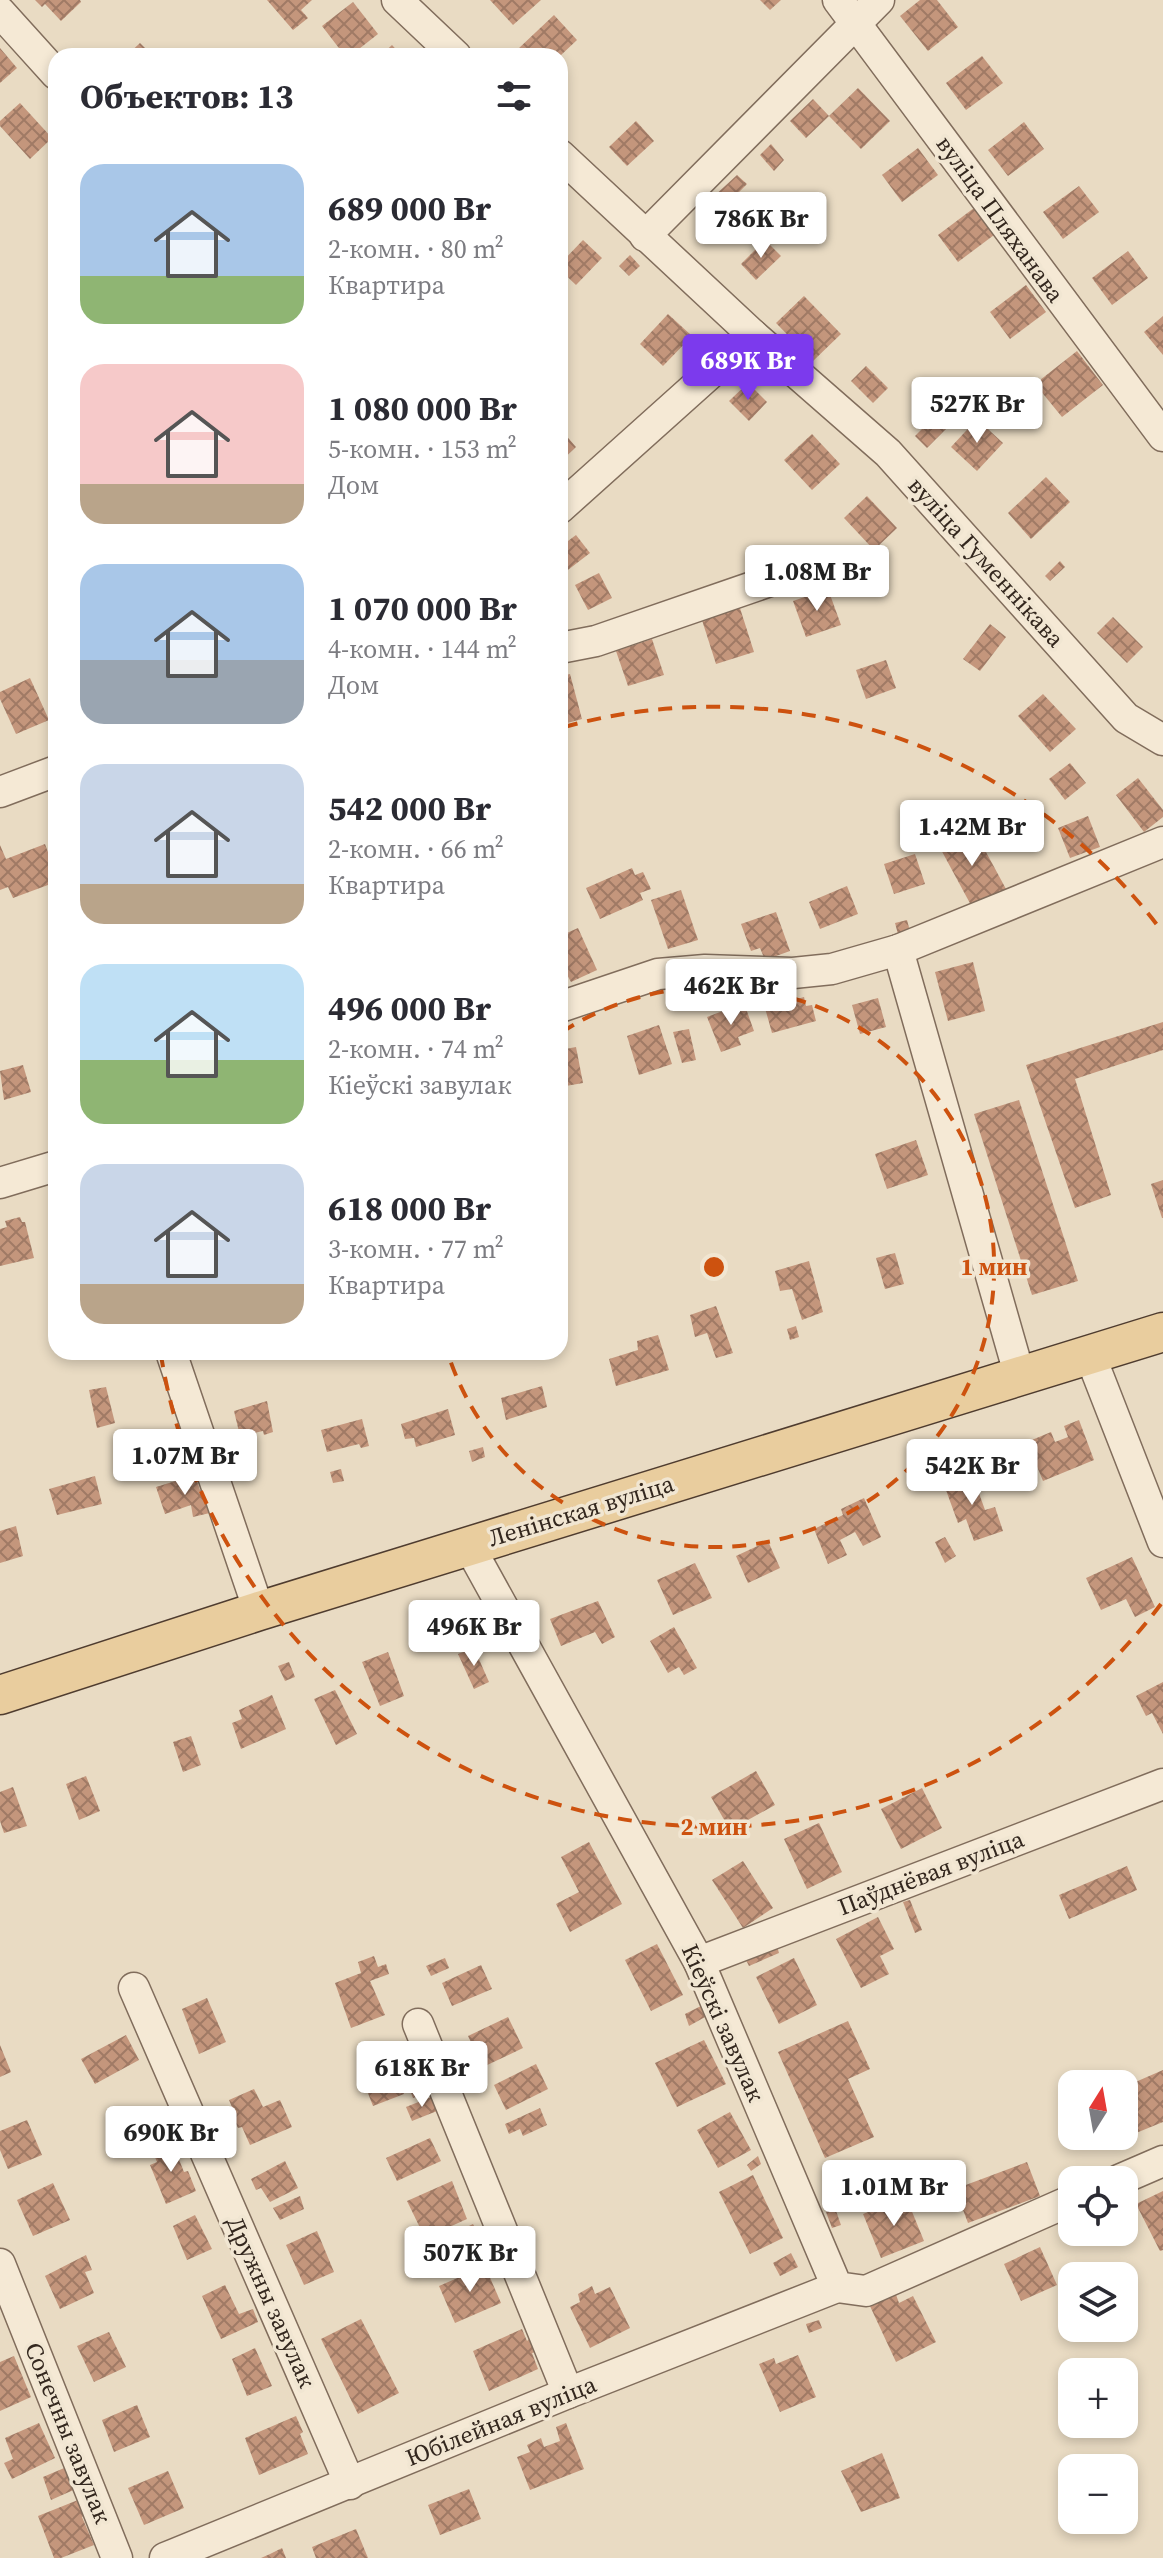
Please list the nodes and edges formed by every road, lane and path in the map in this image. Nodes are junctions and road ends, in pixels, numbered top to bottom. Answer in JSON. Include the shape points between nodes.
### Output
{"nodes":[{"id":1,"x":397,"y":0,"type":"edge"},
{"id":2,"x":879,"y":0,"type":"edge"},
{"id":3,"x":0,"y":12,"type":"edge"},
{"id":4,"x":847,"y":12,"type":"edge"},
{"id":5,"x":448,"y":48,"type":"edge"},
{"id":6,"x":48,"y":65,"type":"edge"},
{"id":7,"x":568,"y":163,"type":"edge"},
{"id":8,"x":645,"y":236,"type":"junction"},
{"id":9,"x":753,"y":335,"type":"junction"},
{"id":10,"x":1159,"y":423,"type":"edge"},
{"id":11,"x":568,"y":501,"type":"edge"},
{"id":12,"x":793,"y":573,"type":"dead end"},
{"id":13,"x":568,"y":646,"type":"edge"},
{"id":14,"x":1163,"y":740,"type":"edge"},
{"id":15,"x":48,"y":774,"type":"edge"},
{"id":16,"x":0,"y":792,"type":"edge"},
{"id":17,"x":1163,"y":842,"type":"edge"},
{"id":18,"x":898,"y":950,"type":"junction"},
{"id":19,"x":568,"y":1004,"type":"edge"},
{"id":20,"x":48,"y":1168,"type":"edge"},
{"id":21,"x":0,"y":1183,"type":"edge"},
{"id":22,"x":1163,"y":1332,"type":"edge"},
{"id":23,"x":1090,"y":1355,"type":"junction"},
{"id":24,"x":174,"y":1360,"type":"edge"},
{"id":25,"x":1020,"y":1377,"type":"junction"},
{"id":26,"x":1163,"y":1542,"type":"edge"},
{"id":27,"x":469,"y":1546,"type":"junction"},
{"id":28,"x":259,"y":1611,"type":"junction"},
{"id":29,"x":0,"y":1695,"type":"edge"},
{"id":30,"x":1163,"y":1784,"type":"edge"},
{"id":31,"x":699,"y":1962,"type":"junction"},
{"id":32,"x":134,"y":1988,"type":"dead end"},
{"id":33,"x":418,"y":2024,"type":"dead end"},
{"id":34,"x":1163,"y":2161,"type":"edge"},
{"id":35,"x":1138,"y":2172,"type":"edge"},
{"id":36,"x":1058,"y":2206,"type":"edge"},
{"id":37,"x":0,"y":2264,"type":"edge"},
{"id":38,"x":837,"y":2287,"type":"junction"},
{"id":39,"x":568,"y":2393,"type":"junction"},
{"id":40,"x":350,"y":2484,"type":"junction"},
{"id":41,"x":117,"y":2558,"type":"edge"},
{"id":42,"x":165,"y":2558,"type":"edge"}],
"edges":[{"from":1,"to":5,"type":"street"},
{"from":2,"to":4,"type":"street"},
{"from":3,"to":6,"type":"street"},
{"from":4,"to":8,"type":"street"},
{"from":4,"to":10,"type":"street","name":"вуліца Пляханава"},
{"from":7,"to":8,"type":"street","name":"вуліца Гуменнікава"},
{"from":8,"to":9,"type":"street","name":"вуліца Гуменнікава"},
{"from":9,"to":11,"type":"street"},
{"from":9,"to":14,"type":"street","name":"вуліца Гуменнікава","via":[[888,453],[1126,718]]},
{"from":12,"to":13,"type":"street"},
{"from":15,"to":16,"type":"street"},
{"from":17,"to":18,"type":"street"},
{"from":18,"to":19,"type":"street","via":[[832,969],[793,973],[658,974]]},
{"from":18,"to":25,"type":"street"},
{"from":20,"to":21,"type":"street"},
{"from":22,"to":23,"type":"main road","name":"Ленінская вуліца"},
{"from":23,"to":25,"type":"main road","name":"Ленінская вуліца"},
{"from":23,"to":26,"type":"street"},
{"from":24,"to":28,"type":"street"},
{"from":25,"to":27,"type":"main road","name":"Ленінская вуліца"},
{"from":27,"to":28,"type":"main road","name":"Ленінская вуліца"},
{"from":27,"to":31,"type":"street","name":"Кіеўскі завулак"},
{"from":28,"to":29,"type":"main road","name":"Ленінская вуліца"},
{"from":30,"to":31,"type":"street","name":"Паўднёвая вуліца"},
{"from":31,"to":38,"type":"street","name":"Кіеўскі завулак"},
{"from":32,"to":40,"type":"street","name":"Дружны завулак"},
{"from":33,"to":39,"type":"street"},
{"from":34,"to":35,"type":"street"},
{"from":36,"to":38,"type":"street","via":[[866,2291]]},
{"from":37,"to":41,"type":"street","name":"Сонечны завулак"},
{"from":38,"to":39,"type":"street","name":"Юбілейная вуліца"},
{"from":39,"to":40,"type":"street","name":"Юбілейная вуліца"},
{"from":40,"to":42,"type":"street","name":"Юбілейная вуліца"}]}
